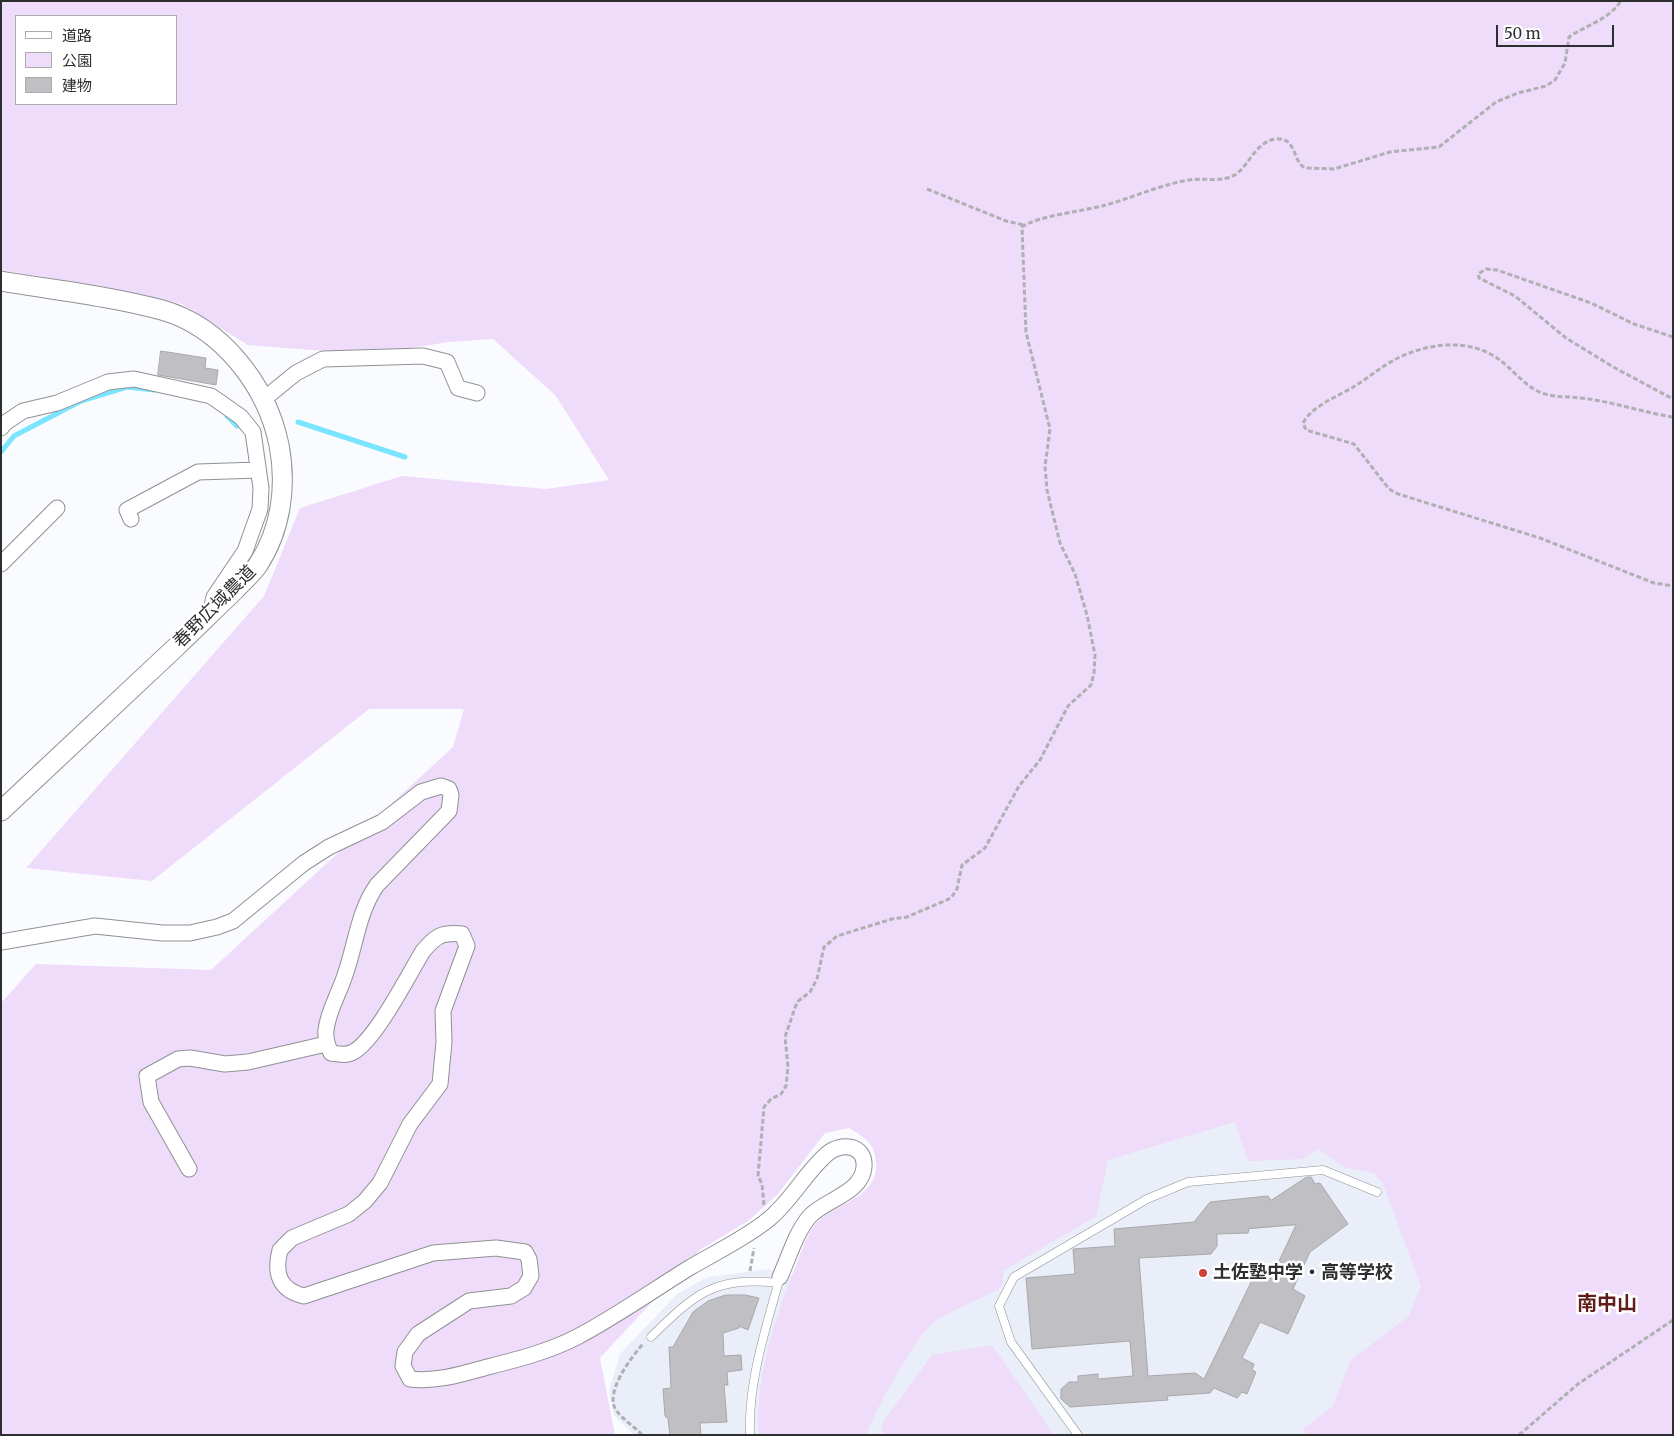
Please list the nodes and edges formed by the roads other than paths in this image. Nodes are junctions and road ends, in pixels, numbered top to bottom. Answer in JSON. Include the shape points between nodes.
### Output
{"nodes":[{"id":1,"x":1,"y":282,"type":"edge"},
{"id":2,"x":477,"y":393,"type":"dead end"},
{"id":3,"x":264,"y":399,"type":"junction"},
{"id":4,"x":1,"y":428,"type":"edge"},
{"id":5,"x":258,"y":470,"type":"junction"},
{"id":6,"x":57,"y":508,"type":"dead end"},
{"id":7,"x":131,"y":519,"type":"dead end"},
{"id":8,"x":1,"y":564,"type":"edge"},
{"id":9,"x":210,"y":615,"type":"junction"},
{"id":10,"x":1,"y":811,"type":"edge"},
{"id":11,"x":1,"y":942,"type":"edge"},
{"id":12,"x":326,"y":1044,"type":"junction"},
{"id":13,"x":189,"y":1169,"type":"dead end"},
{"id":14,"x":1376,"y":1192,"type":"dead end"},
{"id":15,"x":779,"y":1280,"type":"junction"},
{"id":16,"x":651,"y":1337,"type":"road end"},
{"id":17,"x":750,"y":1435,"type":"edge"},
{"id":18,"x":1078,"y":1435,"type":"edge"}],
"edges":[{"from":1,"to":3,"type":"street","name":"春野広域農道","via":[[163,310],[194,325],[225,347],[249,373]]},
{"from":2,"to":3,"type":"street","via":[[458,388],[447,362],[423,356],[370,356],[323,359],[296,373]]},
{"from":3,"to":9,"type":"street","name":"春野広域農道","via":[[276,429],[283,467],[282,501],[272,539],[257,567]]},
{"from":4,"to":5,"type":"street","via":[[23,411],[57,403],[108,382],[134,379],[212,396],[241,417],[253,432]]},
{"from":5,"to":7,"type":"street","via":[[198,472],[127,510]]},
{"from":5,"to":9,"type":"street","via":[[260,509],[245,551],[214,597]]},
{"from":6,"to":8,"type":"street"},
{"from":9,"to":10,"type":"street","name":"春野広域農道"},
{"from":11,"to":12,"type":"street","via":[[94,926],[162,933],[190,933],[217,927],[233,921],[304,863],[329,847],[382,822],[421,792],[441,786],[449,789],[452,796],[449,811],[368,897],[345,976],[329,1014]]},
{"from":12,"to":13,"type":"street","via":[[248,1062],[225,1064],[178,1059],[147,1076],[151,1102]]},
{"from":12,"to":15,"type":"street","via":[[331,1052],[341,1055],[358,1048],[371,1036],[423,951],[446,932],[462,934],[467,946],[443,1011],[440,1084],[434,1095],[410,1124],[380,1183],[365,1201],[349,1214],[292,1238],[280,1250],[278,1259],[279,1280],[292,1293],[304,1296],[433,1253],[496,1248],[525,1252],[532,1276],[524,1288],[510,1296],[469,1301],[418,1334],[405,1352],[403,1366],[410,1379],[425,1381],[449,1377],[531,1356],[576,1338],[770,1218],[831,1150],[848,1146],[856,1149],[864,1166],[862,1177],[811,1215]]},
{"from":14,"to":18,"type":"lane","via":[[1322,1170],[1188,1182],[1147,1199],[1014,1277],[999,1306],[1011,1342]]},
{"from":15,"to":16,"type":"lane","via":[[724,1284],[697,1295]]},
{"from":15,"to":17,"type":"lane","via":[[762,1340],[749,1412]]}]}
